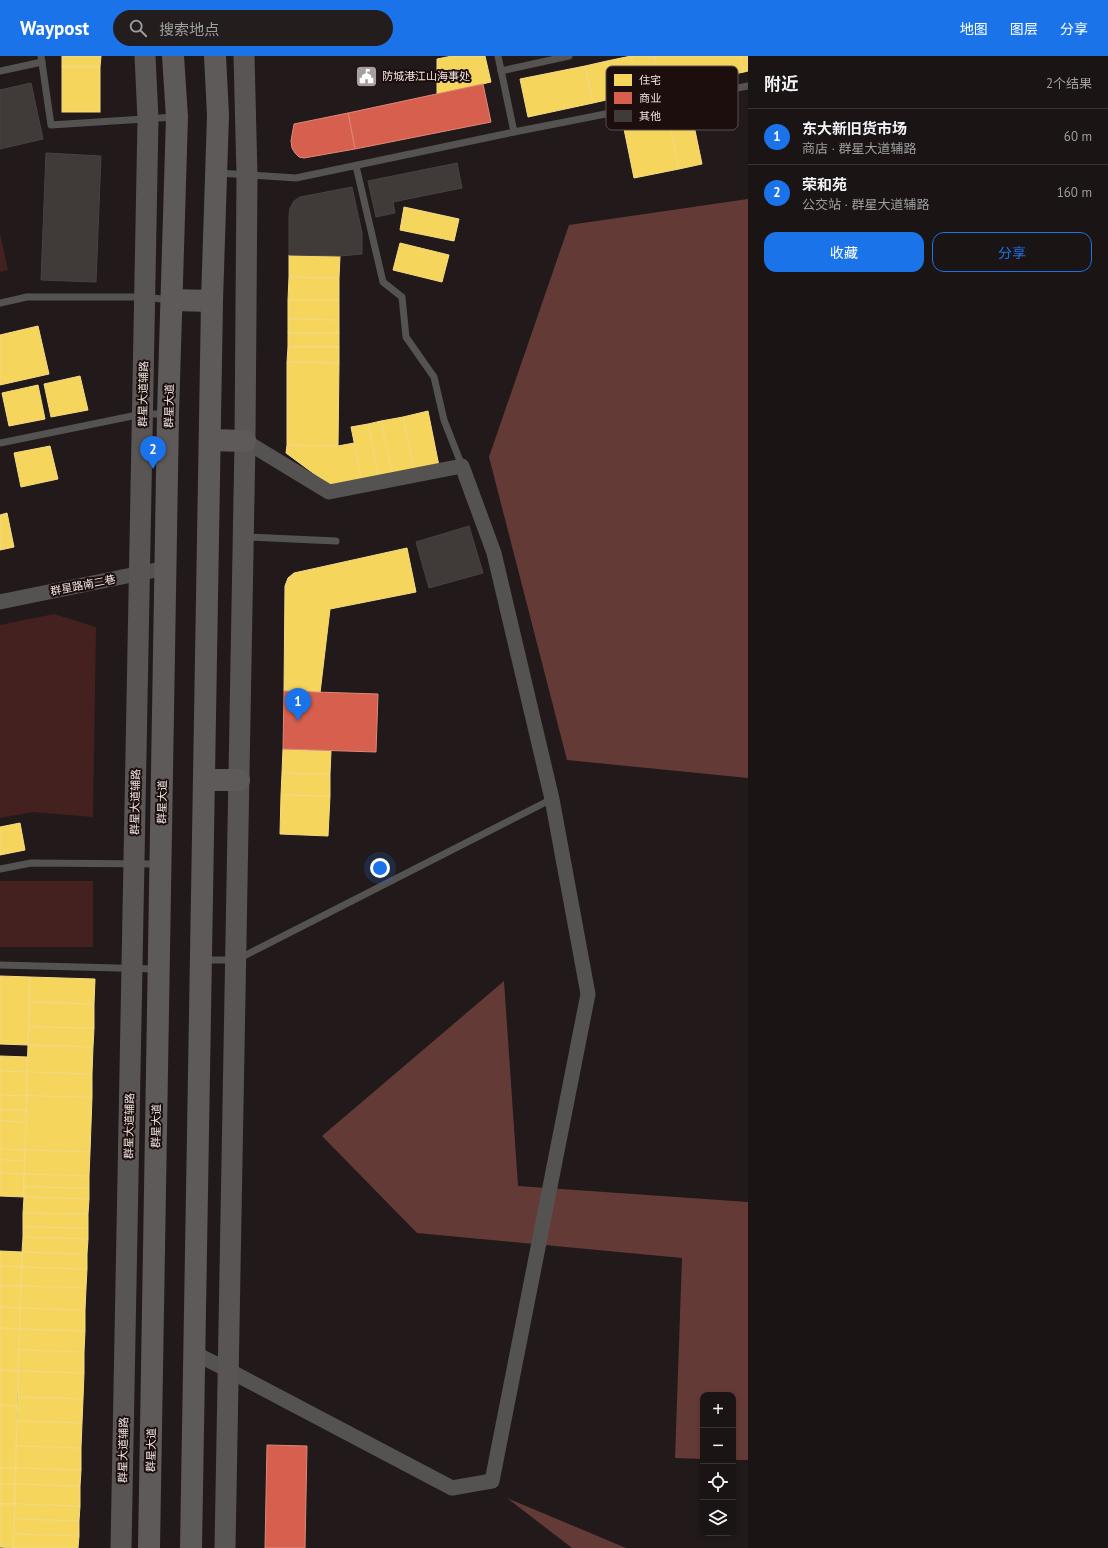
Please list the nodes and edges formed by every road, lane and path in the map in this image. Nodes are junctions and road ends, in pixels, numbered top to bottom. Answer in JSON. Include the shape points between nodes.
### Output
{"nodes":[{"id":1,"x":145,"y":56,"type":"edge"},
{"id":2,"x":172,"y":56,"type":"edge"},
{"id":3,"x":215,"y":56,"type":"edge"},
{"id":4,"x":244,"y":56,"type":"edge"},
{"id":5,"x":498,"y":56,"type":"edge"},
{"id":6,"x":569,"y":56,"type":"edge"},
{"id":7,"x":41,"y":59,"type":"edge"},
{"id":8,"x":0,"y":71,"type":"edge"},
{"id":9,"x":501,"y":71,"type":"junction"},
{"id":10,"x":748,"y":86,"type":"edge"},
{"id":11,"x":738,"y":88,"type":"edge"},
{"id":12,"x":606,"y":114,"type":"edge"},
{"id":13,"x":176,"y":117,"type":"junction"},
{"id":14,"x":148,"y":119,"type":"junction"},
{"id":15,"x":514,"y":132,"type":"junction"},
{"id":16,"x":356,"y":166,"type":"junction"},
{"id":17,"x":217,"y":172,"type":"junction"},
{"id":18,"x":247,"y":175,"type":"junction"},
{"id":19,"x":145,"y":297,"type":"junction"},
{"id":20,"x":172,"y":300,"type":"junction"},
{"id":21,"x":212,"y":301,"type":"junction"},
{"id":22,"x":0,"y":303,"type":"edge"},
{"id":23,"x":142,"y":414,"type":"junction"},
{"id":24,"x":168,"y":414,"type":"junction"},
{"id":25,"x":210,"y":440,"type":"junction"},
{"id":26,"x":245,"y":442,"type":"junction"},
{"id":27,"x":0,"y":444,"type":"edge"},
{"id":28,"x":462,"y":466,"type":"junction"},
{"id":29,"x":244,"y":537,"type":"junction"},
{"id":30,"x":336,"y":541,"type":"dead end"},
{"id":31,"x":166,"y":568,"type":"junction"},
{"id":32,"x":139,"y":574,"type":"junction"},
{"id":33,"x":0,"y":602,"type":"edge"},
{"id":34,"x":204,"y":780,"type":"junction"},
{"id":35,"x":239,"y":780,"type":"junction"},
{"id":36,"x":552,"y":799,"type":"junction"},
{"id":37,"x":134,"y":864,"type":"junction"},
{"id":38,"x":161,"y":864,"type":"junction"},
{"id":39,"x":0,"y":869,"type":"edge"},
{"id":40,"x":201,"y":960,"type":"junction"},
{"id":41,"x":236,"y":960,"type":"junction"},
{"id":42,"x":0,"y":965,"type":"edge"},
{"id":43,"x":132,"y":968,"type":"junction"},
{"id":44,"x":159,"y":969,"type":"junction"},
{"id":45,"x":194,"y":1353,"type":"junction"},
{"id":46,"x":228,"y":1370,"type":"junction"},
{"id":47,"x":121,"y":1548,"type":"edge"},
{"id":48,"x":149,"y":1548,"type":"edge"},
{"id":49,"x":191,"y":1548,"type":"edge"},
{"id":50,"x":225,"y":1548,"type":"edge"}],
"edges":[{"from":1,"to":14,"type":"street","name":"群星大道辅路"},
{"from":2,"to":13,"type":"highway","name":"群星大道"},
{"from":3,"to":17,"type":"highway"},
{"from":4,"to":18,"type":"street"},
{"from":5,"to":9,"type":"lane"},
{"from":6,"to":9,"type":"lane"},
{"from":7,"to":8,"type":"lane"},
{"from":7,"to":14,"type":"lane","via":[[51,125]]},
{"from":9,"to":15,"type":"lane"},
{"from":10,"to":11,"type":"lane"},
{"from":12,"to":15,"type":"lane"},
{"from":13,"to":14,"type":"lane"},
{"from":13,"to":20,"type":"highway","name":"群星大道"},
{"from":14,"to":19,"type":"street","name":"群星大道辅路"},
{"from":15,"to":16,"type":"lane"},
{"from":16,"to":18,"type":"lane","via":[[296,178]]},
{"from":16,"to":28,"type":"lane","via":[[383,282],[402,297],[406,338],[434,377],[444,420]]},
{"from":17,"to":18,"type":"lane"},
{"from":17,"to":21,"type":"highway"},
{"from":18,"to":26,"type":"street"},
{"from":19,"to":20,"type":"lane"},
{"from":19,"to":22,"type":"lane","via":[[27,297]]},
{"from":19,"to":23,"type":"street","name":"群星大道辅路"},
{"from":20,"to":21,"type":"highway"},
{"from":20,"to":24,"type":"highway","name":"群星大道"},
{"from":21,"to":25,"type":"highway"},
{"from":23,"to":24,"type":"lane"},
{"from":23,"to":27,"type":"lane"},
{"from":23,"to":32,"type":"street","name":"群星大道辅路"},
{"from":24,"to":31,"type":"highway","name":"群星大道"},
{"from":25,"to":26,"type":"highway"},
{"from":25,"to":34,"type":"highway"},
{"from":26,"to":28,"type":"street","via":[[329,492]]},
{"from":26,"to":29,"type":"street"},
{"from":28,"to":36,"type":"street","via":[[494,553]]},
{"from":29,"to":30,"type":"lane"},
{"from":29,"to":35,"type":"street"},
{"from":31,"to":32,"type":"street","name":"群星路南二巷"},
{"from":31,"to":38,"type":"highway","name":"群星大道"},
{"from":32,"to":33,"type":"street","name":"群星路南二巷"},
{"from":32,"to":37,"type":"street","name":"群星大道辅路"},
{"from":34,"to":35,"type":"highway"},
{"from":34,"to":40,"type":"highway"},
{"from":35,"to":41,"type":"street"},
{"from":36,"to":41,"type":"lane"},
{"from":36,"to":46,"type":"street","via":[[588,994],[492,1481],[452,1488]]},
{"from":37,"to":38,"type":"lane"},
{"from":37,"to":39,"type":"lane","via":[[31,863]]},
{"from":37,"to":43,"type":"street","name":"群星大道辅路"},
{"from":38,"to":44,"type":"highway","name":"群星大道"},
{"from":40,"to":41,"type":"lane"},
{"from":40,"to":45,"type":"highway"},
{"from":41,"to":46,"type":"street"},
{"from":42,"to":43,"type":"lane"},
{"from":43,"to":44,"type":"lane"},
{"from":43,"to":47,"type":"street","name":"群星大道辅路"},
{"from":44,"to":48,"type":"highway","name":"群星大道"},
{"from":45,"to":46,"type":"street"},
{"from":45,"to":49,"type":"highway"},
{"from":46,"to":50,"type":"street"}]}
